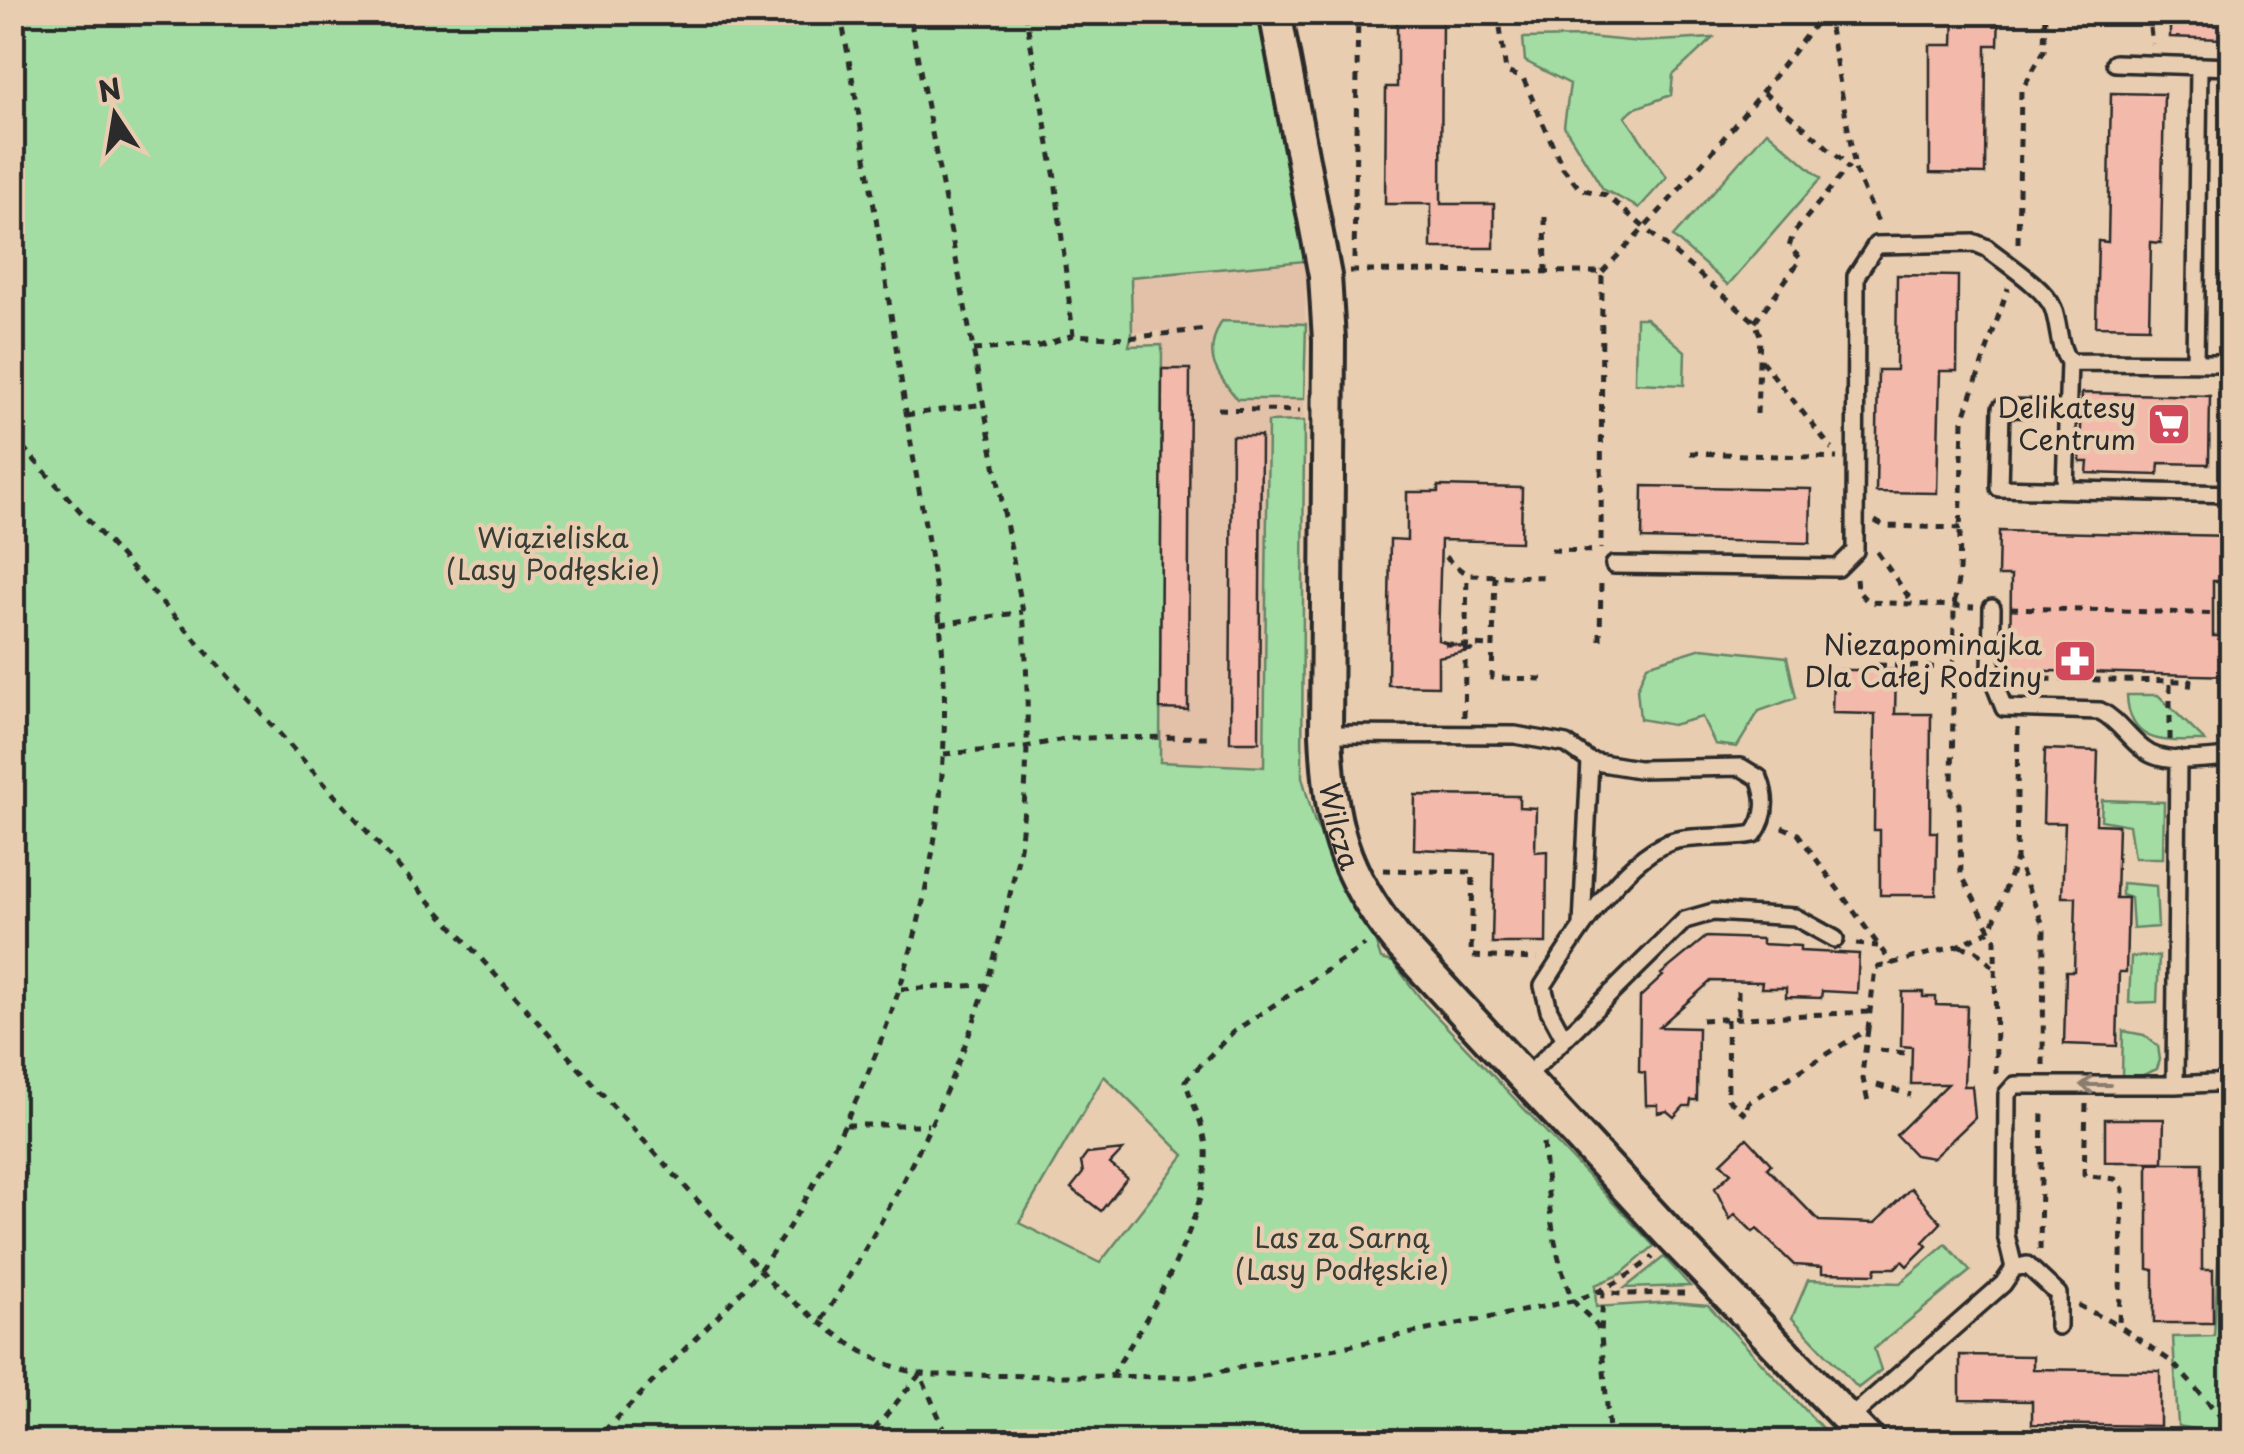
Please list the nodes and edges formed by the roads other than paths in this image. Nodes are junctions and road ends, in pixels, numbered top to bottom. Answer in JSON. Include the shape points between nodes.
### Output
{"nodes":[{"id":1,"x":1275,"y":12,"type":"edge"},
{"id":2,"x":2115,"y":63,"type":"dead end"},
{"id":3,"x":2232,"y":67,"type":"edge"},
{"id":4,"x":2199,"y":68,"type":"junction"},
{"id":5,"x":2069,"y":362,"type":"junction"},
{"id":6,"x":2196,"y":363,"type":"junction"},
{"id":7,"x":2232,"y":363,"type":"edge"},
{"id":8,"x":2067,"y":409,"type":"junction"},
{"id":9,"x":2064,"y":489,"type":"junction"},
{"id":10,"x":2232,"y":494,"type":"edge"},
{"id":11,"x":1614,"y":565,"type":"dead end"},
{"id":12,"x":1992,"y":608,"type":"road end"},
{"id":13,"x":1326,"y":734,"type":"junction"},
{"id":14,"x":2232,"y":756,"type":"edge"},
{"id":15,"x":2174,"y":758,"type":"junction"},
{"id":16,"x":1590,"y":760,"type":"junction"},
{"id":17,"x":1582,"y":925,"type":"junction"},
{"id":18,"x":1840,"y":941,"type":"road end"},
{"id":19,"x":1563,"y":1036,"type":"junction"},
{"id":20,"x":1524,"y":1079,"type":"junction"},
{"id":21,"x":2232,"y":1082,"type":"edge"},
{"id":22,"x":2175,"y":1086,"type":"junction"},
{"id":23,"x":2021,"y":1267,"type":"junction"},
{"id":24,"x":2058,"y":1326,"type":"dead end"},
{"id":25,"x":1859,"y":1430,"type":"edge"}],
"edges":[{"from":1,"to":13,"type":"street","name":"Wilcza","via":[[1325,276]]},
{"from":2,"to":4,"type":"lane"},
{"from":3,"to":4,"type":"lane"},
{"from":4,"to":6,"type":"lane"},
{"from":5,"to":6,"type":"lane"},
{"from":5,"to":8,"type":"lane"},
{"from":5,"to":11,"type":"lane","via":[[2049,299],[1976,243],[1876,245],[1856,276],[1854,551],[1838,568]]},
{"from":6,"to":7,"type":"lane"},
{"from":8,"to":9,"type":"lane"},
{"from":8,"to":9,"type":"lane","via":[[2001,408],[1999,488]]},
{"from":9,"to":10,"type":"lane"},
{"from":12,"to":15,"type":"lane","via":[[1990,674],[2004,708],[2100,711],[2144,751]]},
{"from":13,"to":16,"type":"lane","via":[[1515,735],[1566,744]]},
{"from":13,"to":20,"type":"street","name":"Wilcza","via":[[1330,798],[1345,860],[1389,930]]},
{"from":14,"to":15,"type":"lane"},
{"from":15,"to":22,"type":"lane"},
{"from":16,"to":17,"type":"lane"},
{"from":16,"to":17,"type":"lane","via":[[1638,770],[1740,766],[1759,778],[1765,804],[1754,834],[1676,840],[1659,848]]},
{"from":17,"to":19,"type":"lane","via":[[1544,986]]},
{"from":18,"to":19,"type":"lane","via":[[1795,917],[1713,912],[1685,920]]},
{"from":19,"to":20,"type":"lane"},
{"from":20,"to":25,"type":"street","name":"Wilcza"},
{"from":21,"to":22,"type":"lane"},
{"from":22,"to":23,"type":"lane","one_way":true,"via":[[2014,1085],[2007,1094],[2006,1234]]},
{"from":23,"to":24,"type":"lane","via":[[2058,1294]]},
{"from":23,"to":25,"type":"lane"}]}
